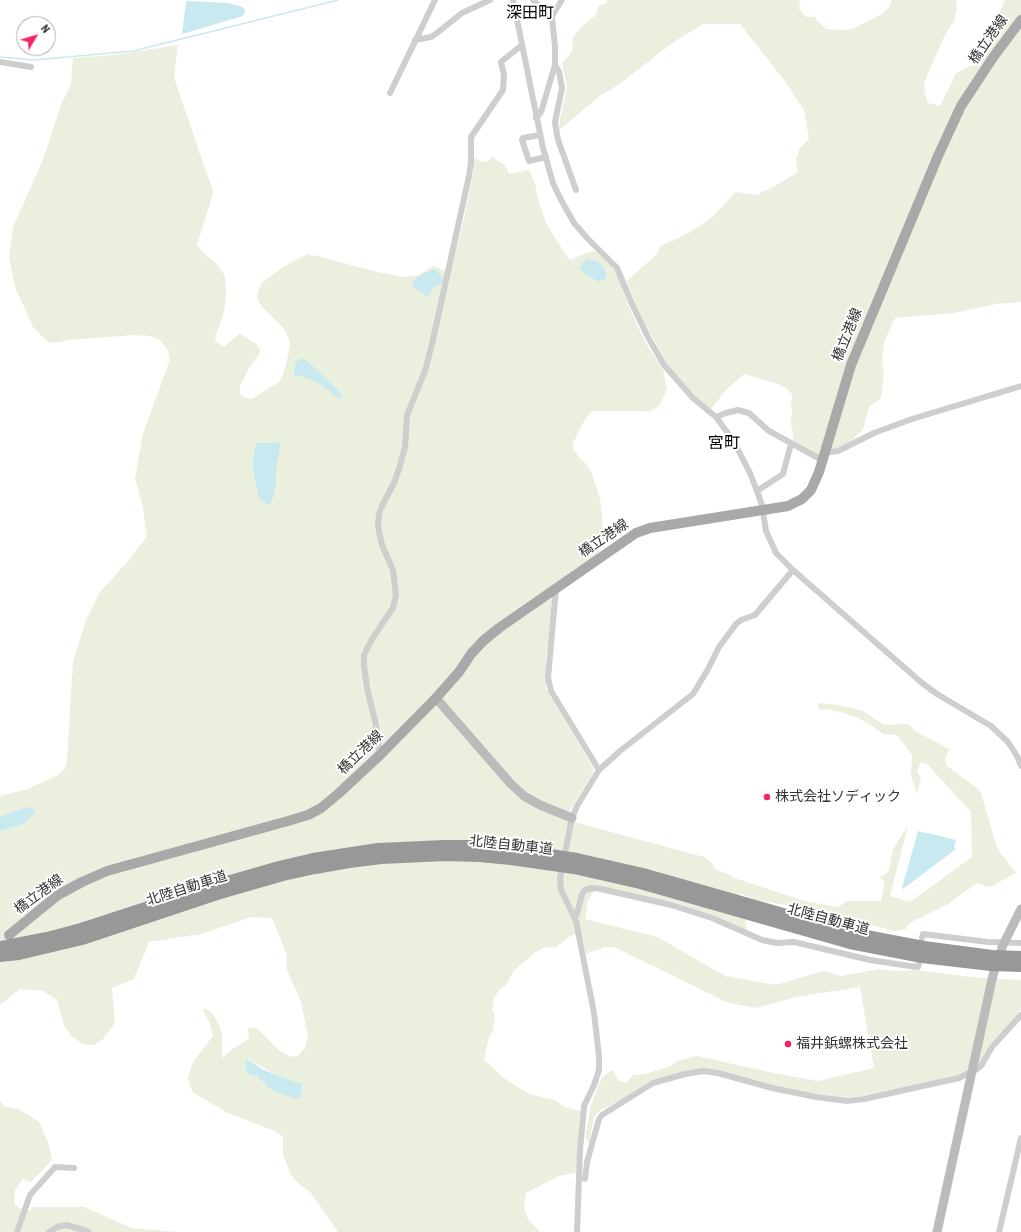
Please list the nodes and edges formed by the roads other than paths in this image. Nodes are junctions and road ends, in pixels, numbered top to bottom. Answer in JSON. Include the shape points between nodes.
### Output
{"nodes":[{"id":1,"x":435,"y":0,"type":"edge"},
{"id":2,"x":490,"y":0,"type":"edge"},
{"id":3,"x":513,"y":0,"type":"edge"},
{"id":4,"x":533,"y":0,"type":"edge"},
{"id":5,"x":562,"y":0,"type":"edge"},
{"id":6,"x":553,"y":14,"type":"junction"},
{"id":7,"x":1021,"y":20,"type":"edge"},
{"id":8,"x":415,"y":40,"type":"junction"},
{"id":9,"x":522,"y":45,"type":"junction"},
{"id":10,"x":0,"y":62,"type":"edge"},
{"id":11,"x":555,"y":65,"type":"junction"},
{"id":12,"x":31,"y":66,"type":"dead end"},
{"id":13,"x":390,"y":93,"type":"dead end"},
{"id":14,"x":536,"y":118,"type":"junction"},
{"id":15,"x":540,"y":135,"type":"junction"},
{"id":16,"x":546,"y":157,"type":"junction"},
{"id":17,"x":530,"y":161,"type":"junction"},
{"id":18,"x":530,"y":168,"type":"dead end"},
{"id":19,"x":576,"y":190,"type":"dead end"},
{"id":20,"x":1021,"y":386,"type":"edge"},
{"id":21,"x":716,"y":417,"type":"junction"},
{"id":22,"x":791,"y":444,"type":"junction"},
{"id":23,"x":823,"y":457,"type":"junction"},
{"id":24,"x":756,"y":491,"type":"junction"},
{"id":25,"x":762,"y":510,"type":"junction"},
{"id":26,"x":793,"y":570,"type":"junction"},
{"id":27,"x":556,"y":589,"type":"junction"},
{"id":28,"x":436,"y":698,"type":"junction"},
{"id":29,"x":380,"y":754,"type":"junction"},
{"id":30,"x":1021,"y":766,"type":"edge"},
{"id":31,"x":599,"y":770,"type":"junction"},
{"id":32,"x":572,"y":818,"type":"junction"},
{"id":33,"x":1021,"y":909,"type":"edge"},
{"id":34,"x":574,"y":917,"type":"junction"},
{"id":35,"x":9,"y":935,"type":"dead end"},
{"id":36,"x":922,"y":938,"type":"dead end"},
{"id":37,"x":1021,"y":943,"type":"edge"},
{"id":38,"x":0,"y":947,"type":"edge"},
{"id":39,"x":0,"y":956,"type":"edge"},
{"id":40,"x":1021,"y":957,"type":"edge"},
{"id":41,"x":919,"y":963,"type":"dead end"},
{"id":42,"x":1021,"y":966,"type":"edge"},
{"id":43,"x":1021,"y":1015,"type":"edge"},
{"id":44,"x":972,"y":1071,"type":"junction"},
{"id":45,"x":1021,"y":1138,"type":"edge"},
{"id":46,"x":74,"y":1168,"type":"dead end"},
{"id":47,"x":585,"y":1179,"type":"dead end"},
{"id":48,"x":17,"y":1232,"type":"edge"},
{"id":49,"x":49,"y":1232,"type":"edge"},
{"id":50,"x":88,"y":1232,"type":"edge"},
{"id":51,"x":577,"y":1232,"type":"edge"},
{"id":52,"x":937,"y":1232,"type":"edge"},
{"id":53,"x":999,"y":1232,"type":"edge"}],
"edges":[{"from":1,"to":8,"type":"street"},
{"from":2,"to":8,"type":"street","via":[[462,13],[431,37]]},
{"from":3,"to":9,"type":"street"},
{"from":4,"to":6,"type":"street"},
{"from":5,"to":6,"type":"street"},
{"from":6,"to":11,"type":"street"},
{"from":7,"to":23,"type":"main road","name":"橋立港線","via":[[962,106],[938,156],[851,365]]},
{"from":8,"to":13,"type":"street"},
{"from":9,"to":14,"type":"street"},
{"from":9,"to":29,"type":"street","via":[[501,62],[504,75],[502,90],[471,137],[469,176],[432,344],[407,415],[405,447],[399,469],[379,514],[379,532],[393,570],[396,595],[393,608],[364,655],[367,688]]},
{"from":10,"to":12,"type":"street"},
{"from":11,"to":14,"type":"street","via":[[541,112]]},
{"from":11,"to":19,"type":"street","via":[[562,88],[555,122],[556,129]]},
{"from":14,"to":15,"type":"street"},
{"from":15,"to":16,"type":"street"},
{"from":15,"to":17,"type":"street","via":[[522,140]]},
{"from":16,"to":17,"type":"street"},
{"from":16,"to":21,"type":"street","via":[[553,183],[562,202],[574,223],[617,268],[657,354],[674,378]]},
{"from":17,"to":18,"type":"street"},
{"from":20,"to":23,"type":"street","via":[[912,418]]},
{"from":21,"to":22,"type":"street","via":[[743,411]]},
{"from":21,"to":24,"type":"street","via":[[738,449]]},
{"from":22,"to":23,"type":"street"},
{"from":22,"to":24,"type":"street","via":[[783,474]]},
{"from":23,"to":25,"type":"main road","name":"橋立港線","via":[[812,490],[802,499],[788,506]]},
{"from":24,"to":25,"type":"street"},
{"from":25,"to":26,"type":"street","via":[[766,531],[776,553]]},
{"from":25,"to":27,"type":"main road","name":"橋立港線","via":[[650,528],[636,533]]},
{"from":26,"to":30,"type":"street","via":[[922,683],[991,726],[1008,742]]},
{"from":26,"to":31,"type":"street","via":[[755,614],[736,624],[719,647],[693,694]]},
{"from":27,"to":28,"type":"main road","name":"橋立港線","via":[[483,641]]},
{"from":27,"to":31,"type":"street","via":[[548,678],[551,691]]},
{"from":28,"to":29,"type":"main road","name":"橋立港線"},
{"from":28,"to":32,"type":"street","via":[[510,783],[540,805]]},
{"from":29,"to":35,"type":"main road","name":"橋立港線","via":[[338,794],[308,816],[107,871],[58,895]]},
{"from":31,"to":32,"type":"street"},
{"from":32,"to":34,"type":"street","via":[[560,878],[561,890]]},
{"from":33,"to":44,"type":"street","via":[[1003,945]]},
{"from":34,"to":41,"type":"street","via":[[585,890],[601,889],[672,905],[712,918],[762,940],[777,943],[794,942],[870,960],[910,966],[918,967]]},
{"from":34,"to":51,"type":"street","via":[[587,973],[599,1056],[599,1070],[584,1106]]},
{"from":36,"to":37,"type":"street","via":[[923,934],[988,942]]},
{"from":38,"to":40,"type":"highway","name":"北陸自動車道","via":[[81,929],[213,886],[313,858],[378,849],[460,846],[545,853],[681,884],[822,925],[886,940],[958,952]]},
{"from":39,"to":42,"type":"highway","name":"北陸自動車道","via":[[82,938],[217,894],[302,871],[381,858],[446,855],[511,859],[574,868],[640,883],[850,943],[922,957]]},
{"from":43,"to":44,"type":"street","via":[[992,1047],[981,1066]]},
{"from":44,"to":47,"type":"street","via":[[959,1078],[864,1099],[847,1100],[789,1092],[718,1073],[704,1071],[685,1074],[653,1083],[602,1115],[589,1156]]},
{"from":44,"to":52,"type":"street"},
{"from":45,"to":53,"type":"street"},
{"from":46,"to":48,"type":"street","via":[[55,1167],[30,1195]]},
{"from":49,"to":50,"type":"street","via":[[66,1225]]}]}
